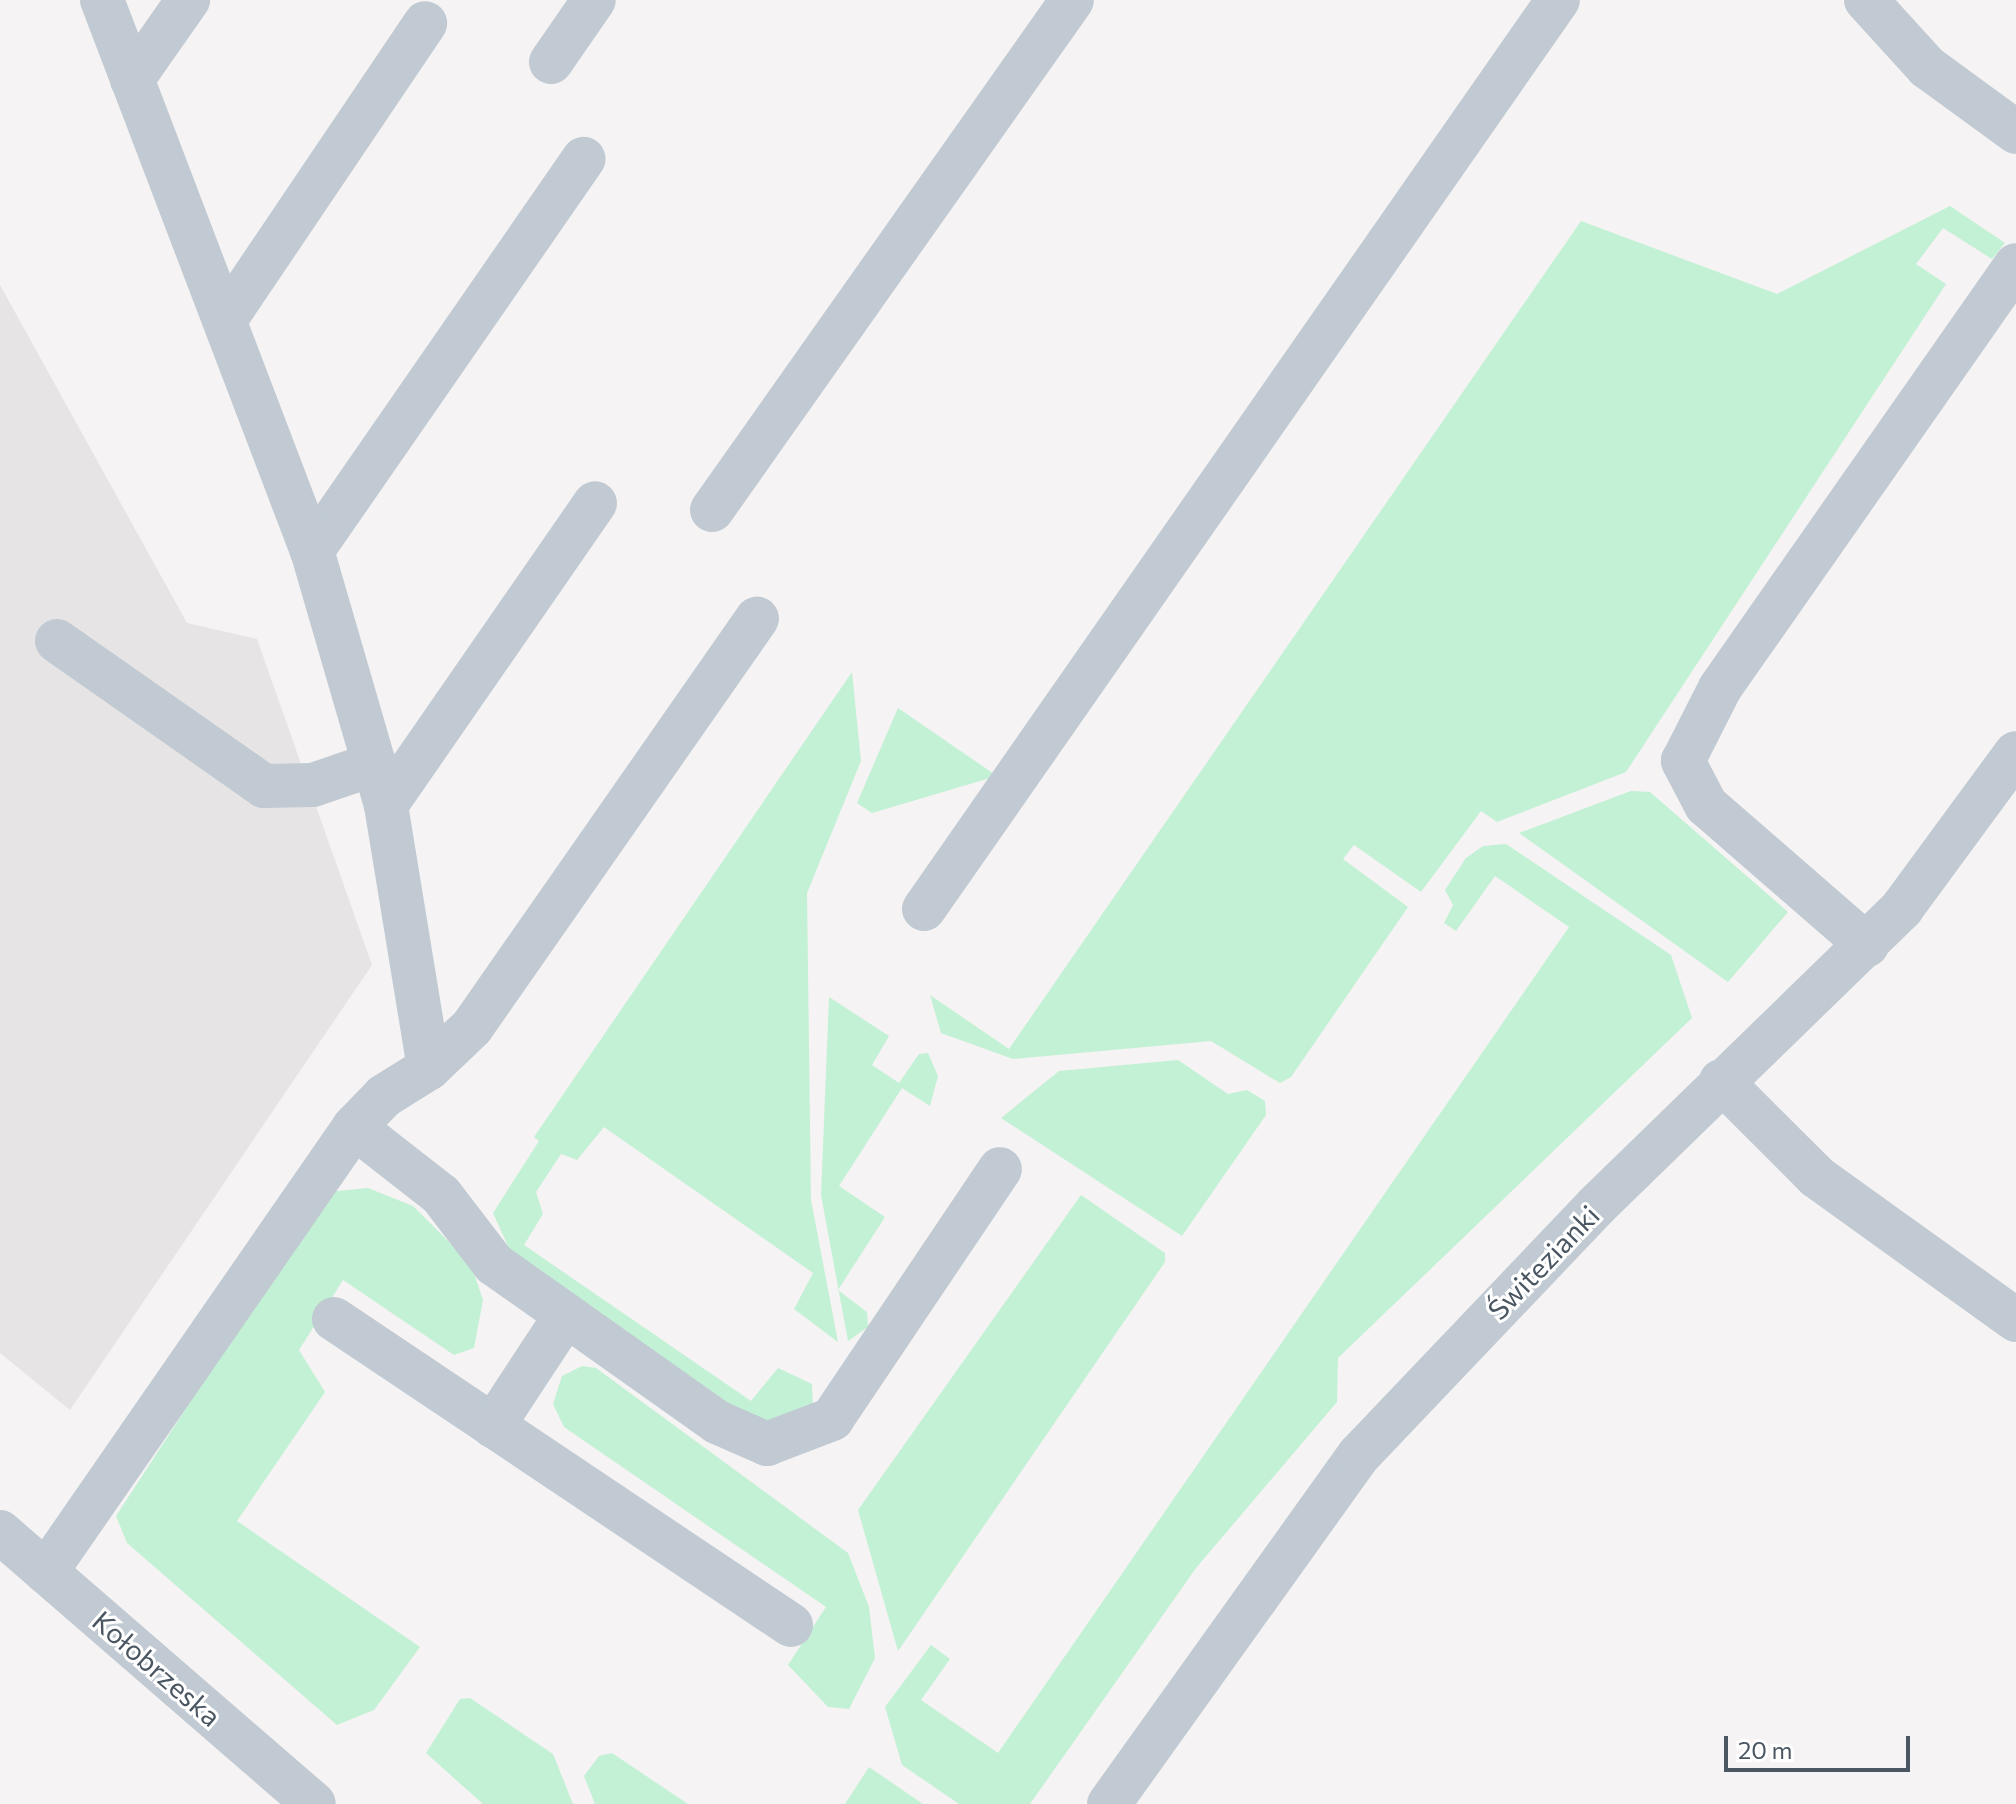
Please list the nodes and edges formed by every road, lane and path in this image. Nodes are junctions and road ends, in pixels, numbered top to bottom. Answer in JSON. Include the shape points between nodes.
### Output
{"nodes":[{"id":1,"x":102,"y":0,"type":"edge"},
{"id":2,"x":188,"y":0,"type":"edge"},
{"id":3,"x":594,"y":0,"type":"edge"},
{"id":4,"x":1072,"y":0,"type":"edge"},
{"id":5,"x":1558,"y":0,"type":"edge"},
{"id":6,"x":1866,"y":0,"type":"edge"},
{"id":7,"x":425,"y":23,"type":"dead end"},
{"id":8,"x":551,"y":62,"type":"dead end"},
{"id":9,"x":132,"y":80,"type":"junction"},
{"id":10,"x":2016,"y":132,"type":"edge"},
{"id":11,"x":583,"y":159,"type":"dead end"},
{"id":12,"x":2016,"y":265,"type":"edge"},
{"id":13,"x":225,"y":320,"type":"junction"},
{"id":14,"x":595,"y":503,"type":"dead end"},
{"id":15,"x":712,"y":510,"type":"dead end"},
{"id":16,"x":312,"y":551,"type":"junction"},
{"id":17,"x":757,"y":619,"type":"dead end"},
{"id":18,"x":57,"y":641,"type":"dead end"},
{"id":19,"x":2016,"y":753,"type":"edge"},
{"id":20,"x":380,"y":784,"type":"junction"},
{"id":21,"x":924,"y":909,"type":"dead end"},
{"id":22,"x":1867,"y":945,"type":"junction"},
{"id":23,"x":429,"y":1068,"type":"junction"},
{"id":24,"x":1721,"y":1081,"type":"junction"},
{"id":25,"x":354,"y":1127,"type":"junction"},
{"id":26,"x":1000,"y":1169,"type":"dead end"},
{"id":27,"x":566,"y":1315,"type":"junction"},
{"id":28,"x":334,"y":1319,"type":"dead end"},
{"id":29,"x":2016,"y":1320,"type":"edge"},
{"id":30,"x":493,"y":1426,"type":"junction"},
{"id":31,"x":0,"y":1532,"type":"edge"},
{"id":32,"x":46,"y":1572,"type":"junction"},
{"id":33,"x":791,"y":1625,"type":"dead end"},
{"id":34,"x":314,"y":1804,"type":"edge"},
{"id":35,"x":1109,"y":1804,"type":"edge"}],
"edges":[{"from":1,"to":9,"type":"street"},
{"from":2,"to":9,"type":"street"},
{"from":3,"to":8,"type":"street"},
{"from":4,"to":15,"type":"street"},
{"from":5,"to":21,"type":"street"},
{"from":6,"to":10,"type":"street","via":[[1927,67]]},
{"from":7,"to":13,"type":"street"},
{"from":9,"to":13,"type":"street"},
{"from":11,"to":16,"type":"street"},
{"from":12,"to":22,"type":"street","via":[[1720,688],[1683,761],[1706,805]]},
{"from":13,"to":16,"type":"street"},
{"from":14,"to":20,"type":"street"},
{"from":16,"to":20,"type":"street"},
{"from":17,"to":23,"type":"street","via":[[472,1027]]},
{"from":18,"to":20,"type":"street","via":[[264,786]]},
{"from":19,"to":22,"type":"street","name":"Świtezianki"},
{"from":20,"to":23,"type":"street"},
{"from":22,"to":24,"type":"street","name":"Świtezianki"},
{"from":23,"to":25,"type":"street","via":[[384,1096]]},
{"from":24,"to":29,"type":"street","via":[[1817,1177]]},
{"from":24,"to":35,"type":"street","name":"Świtezianki","via":[[1359,1455]]},
{"from":25,"to":27,"type":"street","via":[[441,1195],[494,1264]]},
{"from":25,"to":32,"type":"street"},
{"from":26,"to":27,"type":"street","via":[[832,1419],[767,1444],[717,1422]]},
{"from":27,"to":30,"type":"street"},
{"from":28,"to":30,"type":"street"},
{"from":30,"to":33,"type":"street"},
{"from":31,"to":32,"type":"street","name":"Kołobrzeska"},
{"from":32,"to":34,"type":"street","name":"Kołobrzeska"}]}
